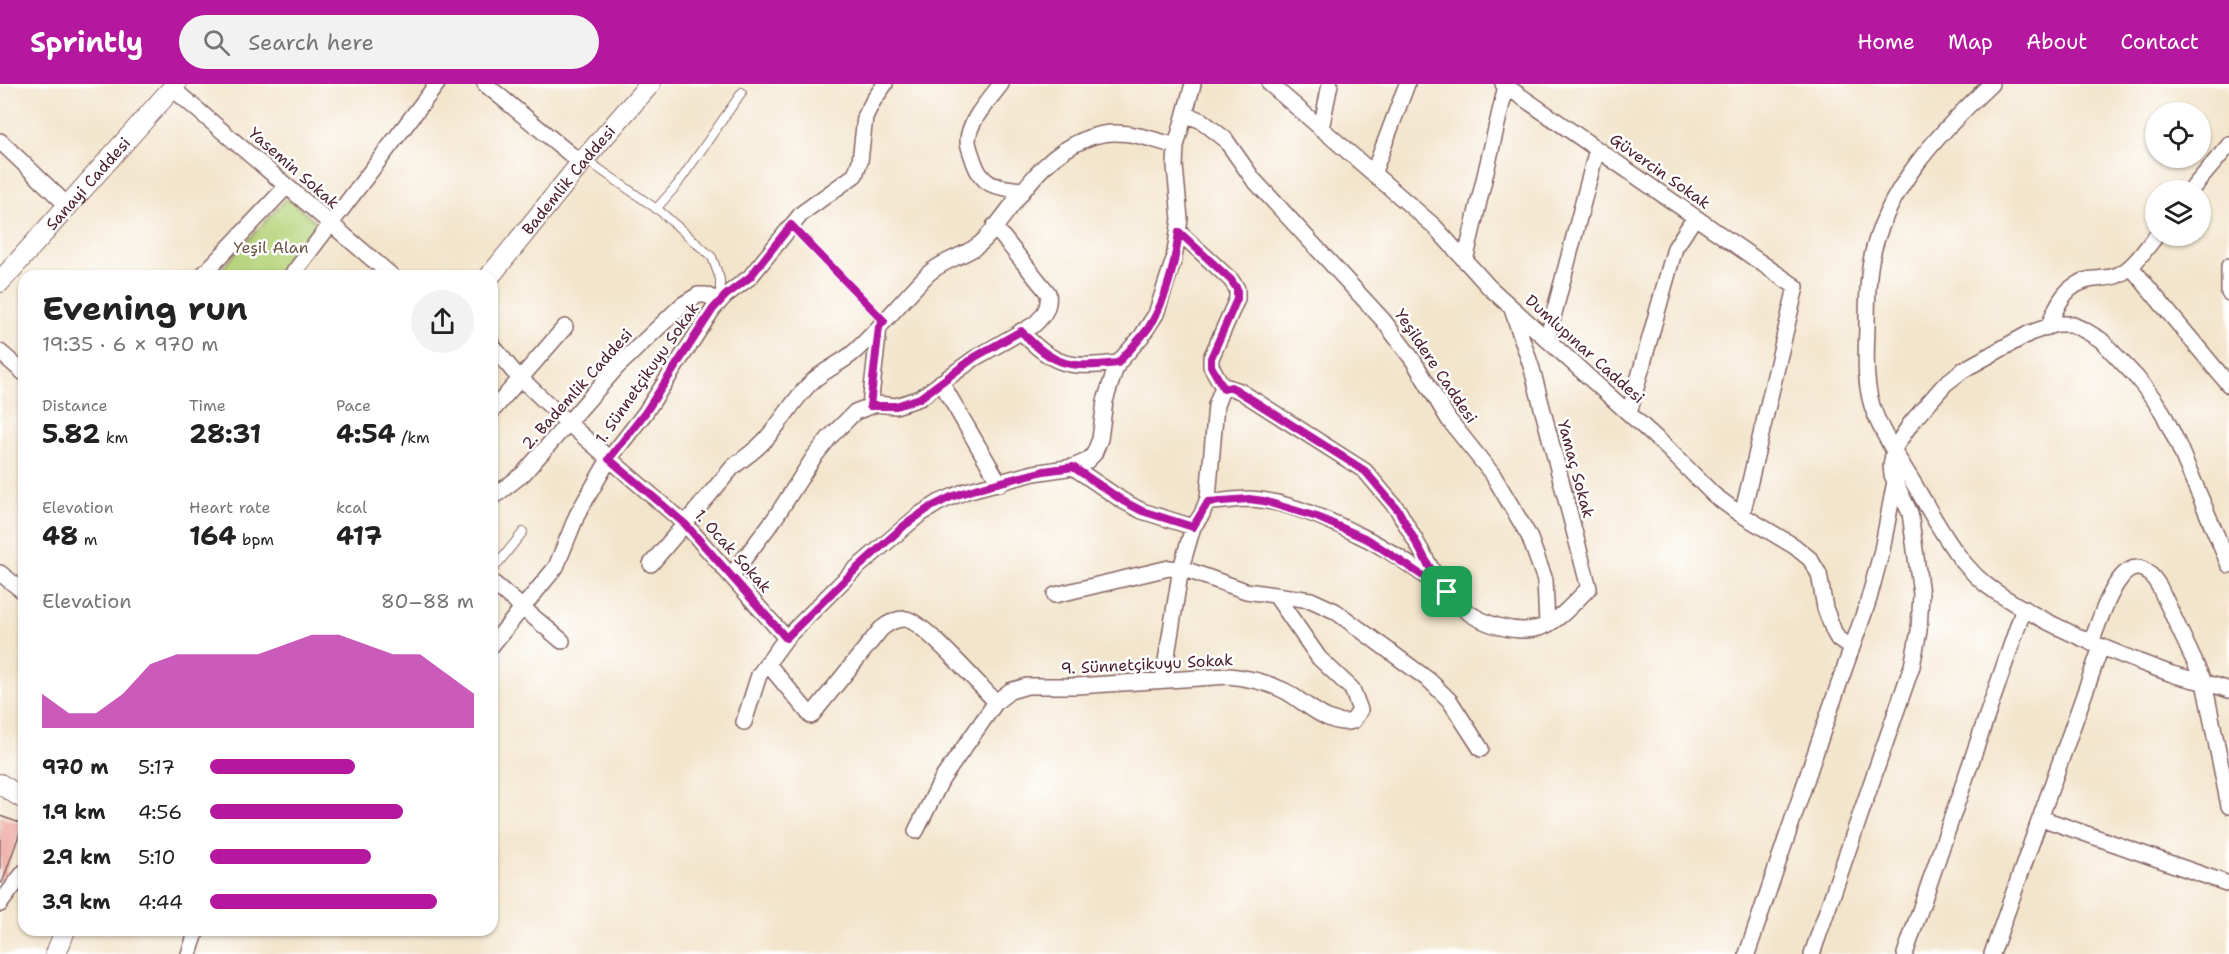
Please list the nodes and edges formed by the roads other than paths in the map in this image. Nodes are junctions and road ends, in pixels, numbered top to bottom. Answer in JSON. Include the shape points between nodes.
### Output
{"nodes":[{"id":1,"x":438,"y":84,"type":"edge"},
{"id":2,"x":485,"y":84,"type":"edge"},
{"id":3,"x":650,"y":84,"type":"edge"},
{"id":4,"x":885,"y":84,"type":"edge"},
{"id":5,"x":1001,"y":84,"type":"edge"},
{"id":6,"x":1270,"y":84,"type":"edge"},
{"id":7,"x":1330,"y":84,"type":"edge"},
{"id":8,"x":1407,"y":84,"type":"edge"},
{"id":9,"x":1990,"y":84,"type":"edge"},
{"id":10,"x":1190,"y":85,"type":"edge"},
{"id":11,"x":1504,"y":85,"type":"edge"},
{"id":12,"x":174,"y":86,"type":"edge"},
{"id":13,"x":742,"y":92,"type":"dead end"},
{"id":14,"x":1185,"y":114,"type":"junction"},
{"id":15,"x":1321,"y":129,"type":"junction"},
{"id":16,"x":0,"y":141,"type":"edge"},
{"id":17,"x":2229,"y":144,"type":"edge"},
{"id":18,"x":1176,"y":146,"type":"junction"},
{"id":19,"x":1597,"y":149,"type":"junction"},
{"id":20,"x":583,"y":161,"type":"junction"},
{"id":21,"x":1373,"y":174,"type":"junction"},
{"id":22,"x":2199,"y":180,"type":"edge"},
{"id":23,"x":287,"y":186,"type":"junction"},
{"id":24,"x":1022,"y":190,"type":"junction"},
{"id":25,"x":68,"y":206,"type":"junction"},
{"id":26,"x":656,"y":208,"type":"junction"},
{"id":27,"x":1695,"y":217,"type":"junction"},
{"id":28,"x":331,"y":224,"type":"junction"},
{"id":29,"x":791,"y":225,"type":"junction"},
{"id":30,"x":994,"y":226,"type":"junction"},
{"id":31,"x":1179,"y":232,"type":"junction"},
{"id":32,"x":2148,"y":246,"type":"edge"},
{"id":33,"x":1466,"y":261,"type":"junction"},
{"id":34,"x":2229,"y":266,"type":"edge"},
{"id":35,"x":2130,"y":267,"type":"junction"},
{"id":36,"x":208,"y":270,"type":"edge"},
{"id":37,"x":296,"y":270,"type":"edge"},
{"id":38,"x":385,"y":270,"type":"edge"},
{"id":39,"x":495,"y":270,"type":"edge"},
{"id":40,"x":0,"y":282,"type":"edge"},
{"id":41,"x":2229,"y":293,"type":"edge"},
{"id":42,"x":720,"y":301,"type":"junction"},
{"id":43,"x":1511,"y":306,"type":"junction"},
{"id":44,"x":882,"y":324,"type":"junction"},
{"id":45,"x":2049,"y":326,"type":"junction"},
{"id":46,"x":565,"y":327,"type":"dead end"},
{"id":47,"x":1021,"y":331,"type":"junction"},
{"id":48,"x":1547,"y":340,"type":"junction"},
{"id":49,"x":0,"y":352,"type":"edge"},
{"id":50,"x":498,"y":352,"type":"edge"},
{"id":51,"x":1118,"y":363,"type":"junction"},
{"id":52,"x":18,"y":368,"type":"edge"},
{"id":53,"x":520,"y":378,"type":"junction"},
{"id":54,"x":941,"y":382,"type":"junction"},
{"id":55,"x":2229,"y":385,"type":"edge"},
{"id":56,"x":1224,"y":389,"type":"junction"},
{"id":57,"x":498,"y":404,"type":"edge"},
{"id":58,"x":870,"y":406,"type":"junction"},
{"id":59,"x":1629,"y":413,"type":"junction"},
{"id":60,"x":569,"y":424,"type":"junction"},
{"id":61,"x":1894,"y":449,"type":"junction"},
{"id":62,"x":609,"y":459,"type":"junction"},
{"id":63,"x":1073,"y":467,"type":"junction"},
{"id":64,"x":1895,"y":481,"type":"junction"},
{"id":65,"x":1000,"y":484,"type":"junction"},
{"id":66,"x":498,"y":494,"type":"edge"},
{"id":67,"x":1208,"y":502,"type":"junction"},
{"id":68,"x":1742,"y":515,"type":"junction"},
{"id":69,"x":685,"y":524,"type":"junction"},
{"id":70,"x":1193,"y":527,"type":"junction"},
{"id":71,"x":523,"y":532,"type":"dead end"},
{"id":72,"x":498,"y":563,"type":"edge"},
{"id":73,"x":651,"y":564,"type":"dead end"},
{"id":74,"x":2229,"y":565,"type":"edge"},
{"id":75,"x":1181,"y":568,"type":"junction"},
{"id":76,"x":0,"y":573,"type":"edge"},
{"id":77,"x":731,"y":576,"type":"junction"},
{"id":78,"x":18,"y":587,"type":"edge"},
{"id":79,"x":498,"y":587,"type":"edge"},
{"id":80,"x":1447,"y":592,"type":"junction"},
{"id":81,"x":1055,"y":595,"type":"dead end"},
{"id":82,"x":1276,"y":596,"type":"junction"},
{"id":83,"x":523,"y":608,"type":"junction"},
{"id":84,"x":2024,"y":608,"type":"junction"},
{"id":85,"x":1547,"y":625,"type":"junction"},
{"id":86,"x":498,"y":638,"type":"edge"},
{"id":87,"x":786,"y":638,"type":"junction"},
{"id":88,"x":562,"y":641,"type":"dead end"},
{"id":89,"x":2096,"y":645,"type":"junction"},
{"id":90,"x":1851,"y":648,"type":"junction"},
{"id":91,"x":767,"y":663,"type":"junction"},
{"id":92,"x":1163,"y":680,"type":"junction"},
{"id":93,"x":2204,"y":682,"type":"junction"},
{"id":94,"x":2229,"y":690,"type":"edge"},
{"id":95,"x":996,"y":702,"type":"junction"},
{"id":96,"x":744,"y":722,"type":"dead end"},
{"id":97,"x":1481,"y":749,"type":"dead end"},
{"id":98,"x":0,"y":784,"type":"edge"},
{"id":99,"x":18,"y":795,"type":"edge"},
{"id":100,"x":2229,"y":806,"type":"edge"},
{"id":101,"x":2041,"y":819,"type":"junction"},
{"id":102,"x":916,"y":831,"type":"dead end"},
{"id":103,"x":18,"y":880,"type":"edge"},
{"id":104,"x":2229,"y":885,"type":"edge"},
{"id":105,"x":0,"y":904,"type":"edge"},
{"id":106,"x":63,"y":936,"type":"edge"},
{"id":107,"x":195,"y":936,"type":"edge"},
{"id":108,"x":56,"y":954,"type":"edge"},
{"id":109,"x":189,"y":954,"type":"edge"},
{"id":110,"x":1747,"y":954,"type":"edge"},
{"id":111,"x":1812,"y":954,"type":"edge"},
{"id":112,"x":1905,"y":954,"type":"edge"},
{"id":113,"x":1992,"y":954,"type":"edge"}],
"edges":[{"from":1,"to":28,"type":"street"},
{"from":2,"to":20,"type":"street"},
{"from":3,"to":20,"type":"street","name":"Bademlik Caddesi"},
{"from":4,"to":29,"type":"street","name":"1. Sünnetçikuyu Sokak","via":[[865,117],[855,175]]},
{"from":5,"to":24,"type":"street","via":[[975,121],[968,146],[984,180],[996,187]]},
{"from":6,"to":15,"type":"street","name":"Dumlupınar Caddesi"},
{"from":7,"to":15,"type":"street"},
{"from":8,"to":21,"type":"street"},
{"from":9,"to":61,"type":"street","via":[[1912,171],[1891,203],[1871,261],[1869,394],[1875,416]]},
{"from":10,"to":14,"type":"street"},
{"from":11,"to":19,"type":"street","name":"Güvercin Sokak"},
{"from":11,"to":33,"type":"street"},
{"from":12,"to":23,"type":"street","name":"Yasemin Sokak"},
{"from":12,"to":25,"type":"street","name":"Sanayi Caddesi"},
{"from":13,"to":26,"type":"lane","via":[[677,185]]},
{"from":14,"to":18,"type":"street"},
{"from":14,"to":85,"type":"street","name":"Yeşildere Caddesi","via":[[1202,121],[1225,139],[1253,179],[1383,320],[1413,360],[1449,420],[1493,475],[1529,536],[1545,580]]},
{"from":15,"to":21,"type":"street","name":"Dumlupınar Caddesi"},
{"from":16,"to":25,"type":"street"},
{"from":17,"to":22,"type":"street"},
{"from":18,"to":24,"type":"street","via":[[1133,135],[1102,133],[1070,146],[1041,168]]},
{"from":18,"to":31,"type":"street"},
{"from":19,"to":27,"type":"street","name":"Güvercin Sokak"},
{"from":19,"to":48,"type":"street"},
{"from":20,"to":26,"type":"lane"},
{"from":20,"to":39,"type":"street","name":"Bademlik Caddesi"},
{"from":21,"to":33,"type":"street","name":"Dumlupınar Caddesi","via":[[1434,226]]},
{"from":23,"to":28,"type":"street","name":"Yasemin Sokak"},
{"from":23,"to":36,"type":"street"},
{"from":24,"to":30,"type":"street"},
{"from":25,"to":40,"type":"street","name":"Sanayi Caddesi"},
{"from":26,"to":42,"type":"lane","via":[[711,258],[720,279]]},
{"from":27,"to":59,"type":"street","via":[[1675,248]]},
{"from":27,"to":68,"type":"street","name":"Güvercin Sokak","via":[[1796,287]]},
{"from":28,"to":37,"type":"street"},
{"from":28,"to":38,"type":"street","name":"Yasemin Sokak"},
{"from":29,"to":42,"type":"street","name":"1. Sünnetçikuyu Sokak","via":[[750,277]]},
{"from":29,"to":44,"type":"lane"},
{"from":30,"to":44,"type":"street","via":[[974,248],[937,266]]},
{"from":30,"to":47,"type":"street","via":[[1048,293],[1048,308],[1042,317]]},
{"from":31,"to":51,"type":"street","via":[[1156,314],[1142,337]]},
{"from":31,"to":56,"type":"street","via":[[1237,289],[1237,299],[1211,358],[1211,366]]},
{"from":32,"to":35,"type":"street"},
{"from":33,"to":43,"type":"street","name":"Dumlupınar Caddesi"},
{"from":34,"to":41,"type":"street"},
{"from":35,"to":45,"type":"street","via":[[2111,278],[2085,281],[2069,289]]},
{"from":35,"to":55,"type":"street"},
{"from":42,"to":60,"type":"street","name":"2. Bademlik Caddesi","via":[[699,295],[682,305],[617,367]]},
{"from":42,"to":62,"type":"street","name":"1. Sünnetçikuyu Sokak","via":[[645,413]]},
{"from":43,"to":48,"type":"street","name":"Dumlupınar Caddesi"},
{"from":43,"to":85,"type":"street","name":"Yamaç Sokak","via":[[1532,369],[1589,588]]},
{"from":44,"to":58,"type":"street"},
{"from":44,"to":69,"type":"street","via":[[853,353],[810,384],[762,444],[732,468]]},
{"from":45,"to":61,"type":"street","via":[[1963,370],[1945,384]]},
{"from":45,"to":74,"type":"street","via":[[2071,324],[2101,340],[2153,398],[2177,442]]},
{"from":46,"to":53,"type":"street"},
{"from":47,"to":51,"type":"street","via":[[1057,361],[1084,367]]},
{"from":47,"to":54,"type":"street"},
{"from":48,"to":59,"type":"street","name":"Dumlupınar Caddesi"},
{"from":49,"to":52,"type":"street"},
{"from":50,"to":53,"type":"street","name":"1. Ocak Sokak"},
{"from":51,"to":63,"type":"street","via":[[1109,386],[1098,447],[1087,461]]},
{"from":53,"to":57,"type":"street"},
{"from":53,"to":60,"type":"street","name":"1. Ocak Sokak"},
{"from":54,"to":58,"type":"street","via":[[909,403]]},
{"from":54,"to":65,"type":"street"},
{"from":56,"to":67,"type":"street","via":[[1215,408]]},
{"from":56,"to":80,"type":"street","via":[[1235,389],[1365,471],[1398,510]]},
{"from":58,"to":77,"type":"street","via":[[855,412],[813,457],[775,518]]},
{"from":59,"to":68,"type":"street","name":"Dumlupınar Caddesi","via":[[1714,495]]},
{"from":60,"to":62,"type":"street","name":"1. Ocak Sokak"},
{"from":60,"to":66,"type":"street","name":"2. Bademlik Caddesi","via":[[524,474]]},
{"from":61,"to":64,"type":"street","via":[[1891,466]]},
{"from":61,"to":84,"type":"street","via":[[1967,565],[1995,592]]},
{"from":62,"to":69,"type":"street","name":"1. Ocak Sokak"},
{"from":62,"to":83,"type":"street","name":"1. Sünnetçikuyu Sokak","via":[[577,514],[560,559]]},
{"from":63,"to":65,"type":"street","via":[[1034,473]]},
{"from":63,"to":70,"type":"street","via":[[1132,506]]},
{"from":64,"to":90,"type":"street","via":[[1875,578]]},
{"from":64,"to":111,"type":"street","via":[[1907,503],[1921,594],[1917,641],[1912,666]]},
{"from":65,"to":87,"type":"street","via":[[951,497],[919,515]]},
{"from":67,"to":70,"type":"street"},
{"from":67,"to":80,"type":"street","via":[[1264,501],[1317,517],[1369,540]]},
{"from":68,"to":90,"type":"street","name":"Dumlupınar Caddesi","via":[[1794,546],[1815,565],[1829,622],[1838,639]]},
{"from":69,"to":73,"type":"street"},
{"from":69,"to":77,"type":"street","name":"1. Ocak Sokak"},
{"from":70,"to":75,"type":"street"},
{"from":71,"to":72,"type":"lane"},
{"from":75,"to":81,"type":"street","via":[[1158,569]]},
{"from":75,"to":82,"type":"street","via":[[1246,591]]},
{"from":75,"to":92,"type":"street"},
{"from":76,"to":78,"type":"street"},
{"from":77,"to":87,"type":"street","name":"1. Ocak Sokak"},
{"from":79,"to":83,"type":"street"},
{"from":80,"to":85,"type":"street","via":[[1467,612],[1488,622],[1523,629]]},
{"from":82,"to":92,"type":"street","name":"9. Sünnetçikuyu Sokak","via":[[1319,658],[1352,689],[1360,710],[1353,721],[1331,719],[1287,692],[1244,677]]},
{"from":82,"to":97,"type":"street","via":[[1322,604],[1413,666],[1450,701]]},
{"from":83,"to":86,"type":"street","name":"1. Sünnetçikuyu Sokak"},
{"from":83,"to":88,"type":"street"},
{"from":84,"to":89,"type":"street"},
{"from":84,"to":112,"type":"street"},
{"from":87,"to":91,"type":"street"},
{"from":89,"to":93,"type":"street"},
{"from":89,"to":93,"type":"street","via":[[2120,577],[2135,567],[2141,568],[2159,586]]},
{"from":89,"to":101,"type":"street"},
{"from":90,"to":110,"type":"street"},
{"from":91,"to":95,"type":"street","via":[[812,716],[881,629],[907,619],[923,629]]},
{"from":91,"to":96,"type":"street","via":[[753,689]]},
{"from":92,"to":95,"type":"street","name":"9. Sünnetçikuyu Sokak","via":[[1027,686],[1010,691]]},
{"from":93,"to":94,"type":"street"},
{"from":93,"to":100,"type":"street"},
{"from":95,"to":102,"type":"street","name":"9. Sünnetçikuyu Sokak","via":[[942,779]]},
{"from":98,"to":99,"type":"street"},
{"from":101,"to":104,"type":"street"},
{"from":101,"to":113,"type":"street"},
{"from":103,"to":105,"type":"street"},
{"from":106,"to":108,"type":"street"},
{"from":107,"to":109,"type":"street"}]}
